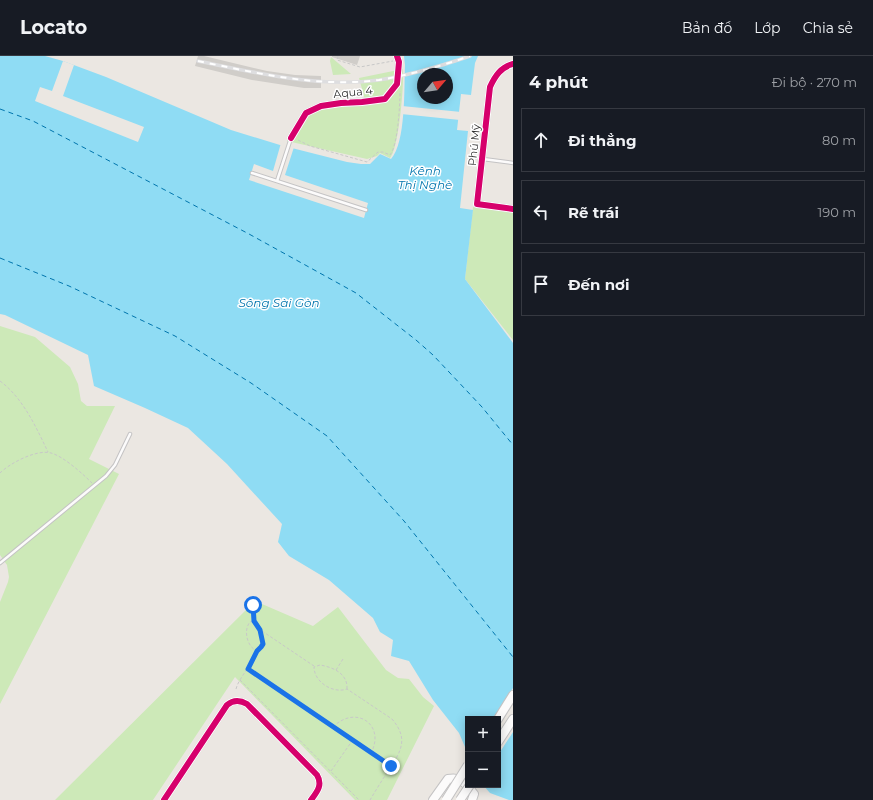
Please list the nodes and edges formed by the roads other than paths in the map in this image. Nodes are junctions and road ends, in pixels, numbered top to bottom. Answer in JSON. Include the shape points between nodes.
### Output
{"nodes":[{"id":1,"x":397,"y":58,"type":"edge"},
{"id":2,"x":513,"y":66,"type":"edge"},
{"id":3,"x":291,"y":138,"type":"joint"},
{"id":4,"x":483,"y":159,"type":"junction"},
{"id":5,"x":513,"y":163,"type":"edge"},
{"id":6,"x":252,"y":173,"type":"dead end"},
{"id":7,"x":277,"y":181,"type":"junction"},
{"id":8,"x":513,"y":209,"type":"edge"},
{"id":9,"x":366,"y":210,"type":"dead end"},
{"id":10,"x":130,"y":434,"type":"dead end"},
{"id":11,"x":0,"y":563,"type":"edge"},
{"id":12,"x":513,"y":695,"type":"edge"},
{"id":13,"x":500,"y":716,"type":"edge"},
{"id":14,"x":513,"y":719,"type":"edge"},
{"id":15,"x":501,"y":737,"type":"edge"},
{"id":16,"x":465,"y":770,"type":"edge"},
{"id":17,"x":468,"y":788,"type":"edge"},
{"id":18,"x":164,"y":800,"type":"edge"},
{"id":19,"x":311,"y":800,"type":"edge"},
{"id":20,"x":433,"y":800,"type":"edge"},
{"id":21,"x":446,"y":800,"type":"edge"},
{"id":22,"x":460,"y":800,"type":"edge"},
{"id":23,"x":472,"y":800,"type":"edge"}],
"edges":[{"from":1,"to":3,"type":"street","name":"Aqua 4","via":[[398,84],[385,99],[321,106],[306,114]]},
{"from":2,"to":4,"type":"street","name":"Phú Mỹ","via":[[507,66],[496,74],[490,87]]},
{"from":3,"to":7,"type":"lane","name":"Aqua 4"},
{"from":4,"to":5,"type":"lane"},
{"from":4,"to":8,"type":"street","name":"Phú Mỹ","via":[[477,204]]},
{"from":6,"to":7,"type":"lane"},
{"from":7,"to":9,"type":"lane"},
{"from":10,"to":11,"type":"lane","via":[[106,476]]},
{"from":12,"to":13,"type":"main road"},
{"from":14,"to":15,"type":"main road"},
{"from":16,"to":21,"type":"main road","bridge":true},
{"from":17,"to":22,"type":"main road","bridge":true},
{"from":18,"to":19,"type":"street","via":[[227,705],[237,701],[246,704],[317,775],[319,787]]},
{"from":20,"to":23,"type":"main road","via":[[448,779],[455,778],[463,781],[474,794]]}]}
